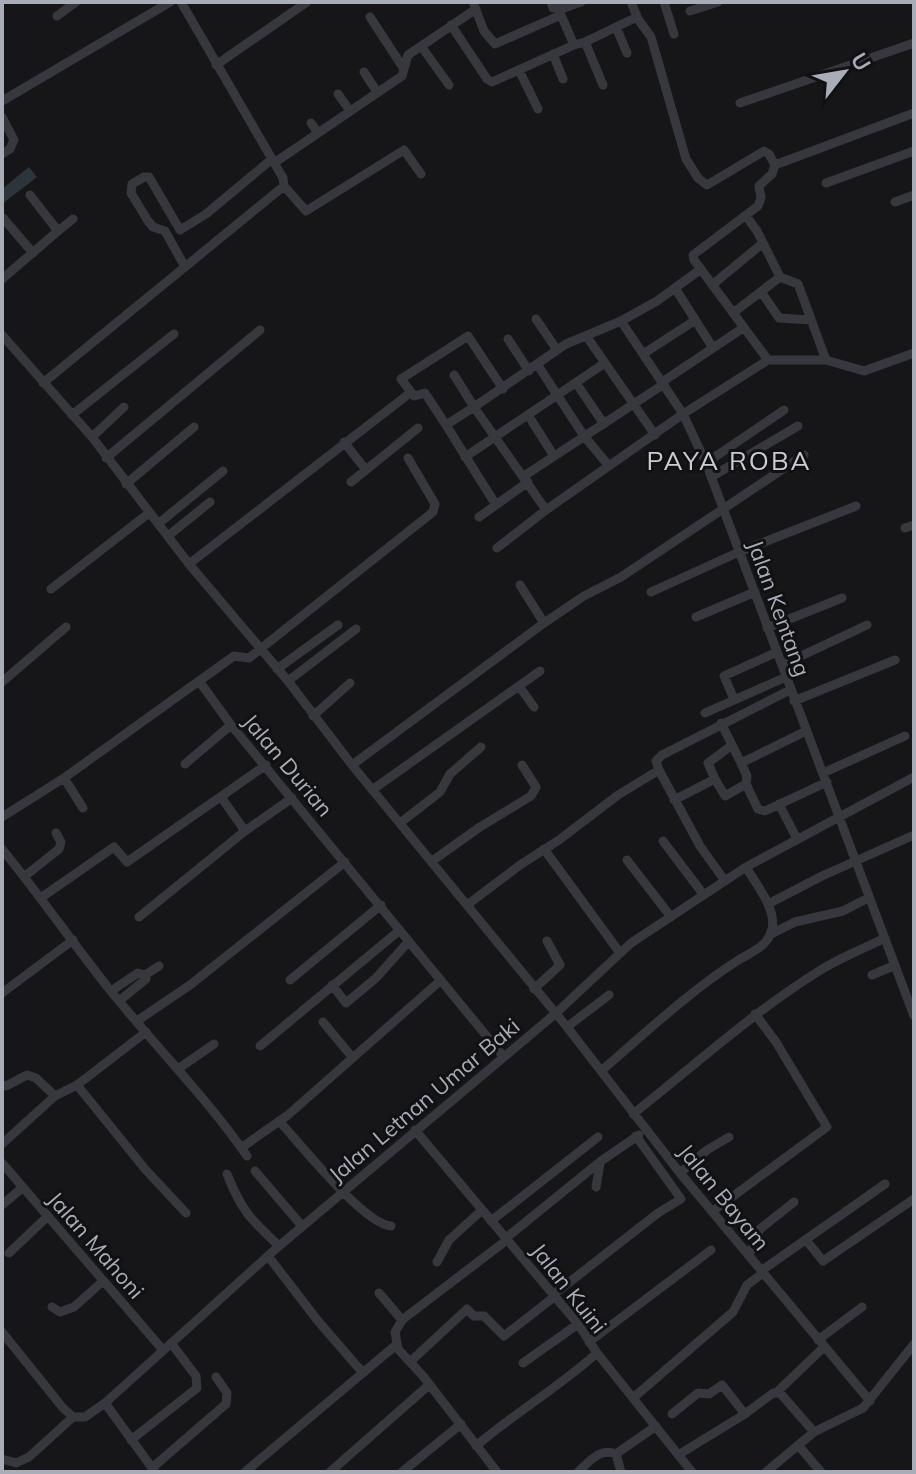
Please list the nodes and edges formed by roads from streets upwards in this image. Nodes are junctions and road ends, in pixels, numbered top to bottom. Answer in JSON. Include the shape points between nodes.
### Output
{"nodes":[{"id":1,"x":76,"y":2,"type":"edge"},
{"id":2,"x":170,"y":2,"type":"edge"},
{"id":3,"x":181,"y":2,"type":"edge"},
{"id":4,"x":307,"y":2,"type":"edge"},
{"id":5,"x":581,"y":2,"type":"edge"},
{"id":6,"x":631,"y":2,"type":"edge"},
{"id":7,"x":664,"y":2,"type":"edge"},
{"id":8,"x":718,"y":2,"type":"edge"},
{"id":9,"x":474,"y":5,"type":"edge"},
{"id":10,"x":557,"y":9,"type":"edge"},
{"id":11,"x":690,"y":11,"type":"dead end"},
{"id":12,"x":57,"y":16,"type":"dead end"},
{"id":13,"x":370,"y":17,"type":"dead end"},
{"id":14,"x":637,"y":17,"type":"junction"},
{"id":15,"x":451,"y":25,"type":"junction"},
{"id":16,"x":616,"y":27,"type":"junction"},
{"id":17,"x":674,"y":34,"type":"dead end"},
{"id":18,"x":585,"y":42,"type":"junction"},
{"id":19,"x":914,"y":43,"type":"edge"},
{"id":20,"x":574,"y":45,"type":"junction"},
{"id":21,"x":421,"y":46,"type":"junction"},
{"id":22,"x":627,"y":53,"type":"dead end"},
{"id":23,"x":553,"y":54,"type":"junction"},
{"id":24,"x":216,"y":65,"type":"junction"},
{"id":25,"x":404,"y":69,"type":"junction"},
{"id":26,"x":519,"y":70,"type":"junction"},
{"id":27,"x":364,"y":72,"type":"dead end"},
{"id":28,"x":563,"y":79,"type":"dead end"},
{"id":29,"x":449,"y":85,"type":"dead end"},
{"id":30,"x":603,"y":85,"type":"dead end"},
{"id":31,"x":377,"y":92,"type":"junction"},
{"id":32,"x":338,"y":94,"type":"dead end"},
{"id":33,"x":2,"y":101,"type":"edge"},
{"id":34,"x":740,"y":103,"type":"dead end"},
{"id":35,"x":538,"y":109,"type":"dead end"},
{"id":36,"x":350,"y":111,"type":"junction"},
{"id":37,"x":914,"y":113,"type":"edge"},
{"id":38,"x":2,"y":117,"type":"edge"},
{"id":39,"x":311,"y":123,"type":"dead end"},
{"id":40,"x":318,"y":133,"type":"junction"},
{"id":41,"x":914,"y":151,"type":"edge"},
{"id":42,"x":2,"y":154,"type":"edge"},
{"id":43,"x":273,"y":161,"type":"junction"},
{"id":44,"x":775,"y":165,"type":"junction"},
{"id":45,"x":421,"y":174,"type":"dead end"},
{"id":46,"x":826,"y":183,"type":"dead end"},
{"id":47,"x":284,"y":186,"type":"junction"},
{"id":48,"x":30,"y":195,"type":"dead end"},
{"id":49,"x":914,"y":195,"type":"edge"},
{"id":50,"x":895,"y":202,"type":"dead end"},
{"id":51,"x":746,"y":216,"type":"junction"},
{"id":52,"x":3,"y":218,"type":"edge"},
{"id":53,"x":73,"y":219,"type":"dead end"},
{"id":54,"x":58,"y":231,"type":"junction"},
{"id":55,"x":763,"y":243,"type":"junction"},
{"id":56,"x":33,"y":253,"type":"junction"},
{"id":57,"x":185,"y":267,"type":"junction"},
{"id":58,"x":701,"y":269,"type":"junction"},
{"id":59,"x":4,"y":275,"type":"edge"},
{"id":60,"x":780,"y":277,"type":"junction"},
{"id":61,"x":712,"y":285,"type":"junction"},
{"id":62,"x":675,"y":288,"type":"junction"},
{"id":63,"x":762,"y":293,"type":"junction"},
{"id":64,"x":733,"y":313,"type":"junction"},
{"id":65,"x":536,"y":319,"type":"dead end"},
{"id":66,"x":811,"y":320,"type":"junction"},
{"id":67,"x":621,"y":321,"type":"junction"},
{"id":68,"x":694,"y":321,"type":"junction"},
{"id":69,"x":743,"y":328,"type":"junction"},
{"id":70,"x":260,"y":330,"type":"dead end"},
{"id":71,"x":174,"y":334,"type":"dead end"},
{"id":72,"x":2,"y":335,"type":"edge"},
{"id":73,"x":587,"y":337,"type":"junction"},
{"id":74,"x":508,"y":339,"type":"dead end"},
{"id":75,"x":713,"y":348,"type":"junction"},
{"id":76,"x":557,"y":350,"type":"junction"},
{"id":77,"x":914,"y":353,"type":"edge"},
{"id":78,"x":643,"y":354,"type":"junction"},
{"id":79,"x":768,"y":360,"type":"junction"},
{"id":80,"x":826,"y":360,"type":"junction"},
{"id":81,"x":605,"y":363,"type":"junction"},
{"id":82,"x":533,"y":368,"type":"junction"},
{"id":83,"x":454,"y":375,"type":"dead end"},
{"id":84,"x":43,"y":383,"type":"junction"},
{"id":85,"x":576,"y":383,"type":"junction"},
{"id":86,"x":663,"y":383,"type":"junction"},
{"id":87,"x":503,"y":389,"type":"junction"},
{"id":88,"x":410,"y":393,"type":"junction"},
{"id":89,"x":557,"y":395,"type":"junction"},
{"id":90,"x":634,"y":405,"type":"junction"},
{"id":91,"x":124,"y":407,"type":"dead end"},
{"id":92,"x":474,"y":407,"type":"junction"},
{"id":93,"x":784,"y":410,"type":"dead end"},
{"id":94,"x":683,"y":414,"type":"junction"},
{"id":95,"x":72,"y":415,"type":"junction"},
{"id":96,"x":528,"y":415,"type":"junction"},
{"id":97,"x":604,"y":424,"type":"junction"},
{"id":98,"x":446,"y":425,"type":"junction"},
{"id":99,"x":798,"y":426,"type":"dead end"},
{"id":100,"x":194,"y":427,"type":"dead end"},
{"id":101,"x":418,"y":428,"type":"dead end"},
{"id":102,"x":655,"y":435,"type":"junction"},
{"id":103,"x":497,"y":436,"type":"junction"},
{"id":104,"x":584,"y":436,"type":"junction"},
{"id":105,"x":92,"y":437,"type":"junction"},
{"id":106,"x":344,"y":442,"type":"junction"},
{"id":107,"x":804,"y":455,"type":"dead end"},
{"id":108,"x":554,"y":456,"type":"junction"},
{"id":109,"x":465,"y":457,"type":"junction"},
{"id":110,"x":106,"y":458,"type":"junction"},
{"id":111,"x":408,"y":458,"type":"dead end"},
{"id":112,"x":706,"y":463,"type":"junction"},
{"id":113,"x":609,"y":466,"type":"junction"},
{"id":114,"x":366,"y":470,"type":"junction"},
{"id":115,"x":223,"y":471,"type":"dead end"},
{"id":116,"x":711,"y":477,"type":"junction"},
{"id":117,"x":526,"y":479,"type":"junction"},
{"id":118,"x":351,"y":482,"type":"dead end"},
{"id":119,"x":126,"y":484,"type":"junction"},
{"id":120,"x":210,"y":502,"type":"dead end"},
{"id":121,"x":496,"y":505,"type":"junction"},
{"id":122,"x":856,"y":506,"type":"dead end"},
{"id":123,"x":724,"y":508,"type":"junction"},
{"id":124,"x":546,"y":510,"type":"junction"},
{"id":125,"x":149,"y":513,"type":"junction"},
{"id":126,"x":479,"y":517,"type":"dead end"},
{"id":127,"x":158,"y":524,"type":"junction"},
{"id":128,"x":168,"y":536,"type":"junction"},
{"id":129,"x":497,"y":548,"type":"dead end"},
{"id":130,"x":739,"y":552,"type":"junction"},
{"id":131,"x":189,"y":564,"type":"junction"},
{"id":132,"x":520,"y":585,"type":"dead end"},
{"id":133,"x":51,"y":589,"type":"dead end"},
{"id":134,"x":651,"y":592,"type":"dead end"},
{"id":135,"x":755,"y":592,"type":"junction"},
{"id":136,"x":842,"y":598,"type":"dead end"},
{"id":137,"x":696,"y":617,"type":"dead end"},
{"id":138,"x":544,"y":623,"type":"junction"},
{"id":139,"x":338,"y":625,"type":"dead end"},
{"id":140,"x":867,"y":625,"type":"dead end"},
{"id":141,"x":66,"y":627,"type":"dead end"},
{"id":142,"x":767,"y":628,"type":"junction"},
{"id":143,"x":356,"y":629,"type":"dead end"},
{"id":144,"x":260,"y":648,"type":"junction"},
{"id":145,"x":777,"y":652,"type":"junction"},
{"id":146,"x":895,"y":660,"type":"dead end"},
{"id":147,"x":782,"y":665,"type":"junction"},
{"id":148,"x":277,"y":669,"type":"junction"},
{"id":149,"x":540,"y":671,"type":"dead end"},
{"id":150,"x":786,"y":677,"type":"junction"},
{"id":151,"x":199,"y":681,"type":"junction"},
{"id":152,"x":288,"y":681,"type":"junction"},
{"id":153,"x":2,"y":682,"type":"edge"},
{"id":154,"x":350,"y":683,"type":"dead end"},
{"id":155,"x":519,"y":686,"type":"junction"},
{"id":156,"x":790,"y":690,"type":"junction"},
{"id":157,"x":734,"y":699,"type":"junction"},
{"id":158,"x":794,"y":701,"type":"junction"},
{"id":159,"x":534,"y":707,"type":"dead end"},
{"id":160,"x":705,"y":713,"type":"dead end"},
{"id":161,"x":313,"y":716,"type":"junction"},
{"id":162,"x":721,"y":723,"type":"junction"},
{"id":163,"x":231,"y":725,"type":"junction"},
{"id":164,"x":806,"y":731,"type":"junction"},
{"id":165,"x":905,"y":736,"type":"dead end"},
{"id":166,"x":732,"y":745,"type":"junction"},
{"id":167,"x":481,"y":747,"type":"dead end"},
{"id":168,"x":741,"y":763,"type":"junction"},
{"id":169,"x":185,"y":764,"type":"dead end"},
{"id":170,"x":266,"y":765,"type":"junction"},
{"id":171,"x":352,"y":765,"type":"junction"},
{"id":172,"x":522,"y":765,"type":"dead end"},
{"id":173,"x":659,"y":770,"type":"junction"},
{"id":174,"x":914,"y":777,"type":"edge"},
{"id":175,"x":64,"y":778,"type":"junction"},
{"id":176,"x":825,"y":778,"type":"junction"},
{"id":177,"x":715,"y":779,"type":"junction"},
{"id":178,"x":746,"y":784,"type":"junction"},
{"id":179,"x":372,"y":790,"type":"junction"},
{"id":180,"x":221,"y":797,"type":"junction"},
{"id":181,"x":292,"y":798,"type":"junction"},
{"id":182,"x":674,"y":800,"type":"junction"},
{"id":183,"x":779,"y":804,"type":"junction"},
{"id":184,"x":83,"y":808,"type":"dead end"},
{"id":185,"x":841,"y":816,"type":"junction"},
{"id":186,"x":2,"y":817,"type":"edge"},
{"id":187,"x":400,"y":823,"type":"junction"},
{"id":188,"x":245,"y":831,"type":"junction"},
{"id":189,"x":56,"y":833,"type":"dead end"},
{"id":190,"x":914,"y":835,"type":"edge"},
{"id":191,"x":797,"y":839,"type":"junction"},
{"id":192,"x":663,"y":841,"type":"dead end"},
{"id":193,"x":2,"y":849,"type":"edge"},
{"id":194,"x":544,"y":849,"type":"junction"},
{"id":195,"x":627,"y":860,"type":"dead end"},
{"id":196,"x":432,"y":861,"type":"junction"},
{"id":197,"x":857,"y":861,"type":"junction"},
{"id":198,"x":345,"y":862,"type":"junction"},
{"id":199,"x":746,"y":867,"type":"junction"},
{"id":200,"x":25,"y":876,"type":"junction"},
{"id":201,"x":725,"y":881,"type":"junction"},
{"id":202,"x":703,"y":894,"type":"junction"},
{"id":203,"x":42,"y":897,"type":"junction"},
{"id":204,"x":868,"y":898,"type":"junction"},
{"id":205,"x":768,"y":904,"type":"junction"},
{"id":206,"x":381,"y":905,"type":"junction"},
{"id":207,"x":467,"y":905,"type":"junction"},
{"id":208,"x":139,"y":917,"type":"dead end"},
{"id":209,"x":671,"y":917,"type":"junction"},
{"id":210,"x":400,"y":930,"type":"junction"},
{"id":211,"x":770,"y":935,"type":"junction"},
{"id":212,"x":885,"y":938,"type":"junction"},
{"id":213,"x":73,"y":940,"type":"junction"},
{"id":214,"x":409,"y":941,"type":"junction"},
{"id":215,"x":547,"y":941,"type":"dead end"},
{"id":216,"x":620,"y":953,"type":"junction"},
{"id":217,"x":159,"y":966,"type":"dead end"},
{"id":218,"x":893,"y":966,"type":"junction"},
{"id":219,"x":145,"y":975,"type":"junction"},
{"id":220,"x":872,"y":975,"type":"dead end"},
{"id":221,"x":290,"y":980,"type":"dead end"},
{"id":222,"x":441,"y":980,"type":"junction"},
{"id":223,"x":332,"y":985,"type":"junction"},
{"id":224,"x":534,"y":989,"type":"junction"},
{"id":225,"x":910,"y":990,"type":"edge"},
{"id":226,"x":111,"y":991,"type":"junction"},
{"id":227,"x":2,"y":993,"type":"edge"},
{"id":228,"x":609,"y":995,"type":"dead end"},
{"id":229,"x":119,"y":1001,"type":"junction"},
{"id":230,"x":555,"y":1014,"type":"junction"},
{"id":231,"x":755,"y":1014,"type":"junction"},
{"id":232,"x":914,"y":1016,"type":"edge"},
{"id":233,"x":137,"y":1021,"type":"junction"},
{"id":234,"x":323,"y":1022,"type":"dead end"},
{"id":235,"x":567,"y":1027,"type":"junction"},
{"id":236,"x":146,"y":1032,"type":"junction"},
{"id":237,"x":214,"y":1044,"type":"dead end"},
{"id":238,"x":260,"y":1046,"type":"dead end"},
{"id":239,"x":503,"y":1056,"type":"junction"},
{"id":240,"x":352,"y":1057,"type":"junction"},
{"id":241,"x":178,"y":1069,"type":"junction"},
{"id":242,"x":601,"y":1071,"type":"junction"},
{"id":243,"x":2,"y":1085,"type":"edge"},
{"id":244,"x":77,"y":1085,"type":"junction"},
{"id":245,"x":55,"y":1096,"type":"junction"},
{"id":246,"x":633,"y":1114,"type":"junction"},
{"id":247,"x":280,"y":1122,"type":"junction"},
{"id":248,"x":415,"y":1130,"type":"junction"},
{"id":249,"x":647,"y":1130,"type":"junction"},
{"id":250,"x":636,"y":1136,"type":"junction"},
{"id":251,"x":598,"y":1137,"type":"dead end"},
{"id":252,"x":729,"y":1137,"type":"dead end"},
{"id":253,"x":2,"y":1144,"type":"edge"},
{"id":254,"x":2,"y":1163,"type":"edge"},
{"id":255,"x":600,"y":1163,"type":"junction"},
{"id":256,"x":255,"y":1171,"type":"dead end"},
{"id":257,"x":680,"y":1173,"type":"junction"},
{"id":258,"x":227,"y":1174,"type":"dead end"},
{"id":259,"x":885,"y":1184,"type":"dead end"},
{"id":260,"x":596,"y":1187,"type":"dead end"},
{"id":261,"x":22,"y":1188,"type":"junction"},
{"id":262,"x":343,"y":1192,"type":"junction"},
{"id":263,"x":914,"y":1199,"type":"edge"},
{"id":264,"x":794,"y":1202,"type":"dead end"},
{"id":265,"x":2,"y":1205,"type":"edge"},
{"id":266,"x":482,"y":1210,"type":"junction"},
{"id":267,"x":713,"y":1211,"type":"junction"},
{"id":268,"x":186,"y":1213,"type":"dead end"},
{"id":269,"x":47,"y":1217,"type":"junction"},
{"id":270,"x":491,"y":1221,"type":"junction"},
{"id":271,"x":302,"y":1226,"type":"junction"},
{"id":272,"x":391,"y":1226,"type":"dead end"},
{"id":273,"x":507,"y":1239,"type":"junction"},
{"id":274,"x":806,"y":1240,"type":"junction"},
{"id":275,"x":279,"y":1246,"type":"junction"},
{"id":276,"x":711,"y":1250,"type":"dead end"},
{"id":277,"x":9,"y":1253,"type":"dead end"},
{"id":278,"x":749,"y":1255,"type":"junction"},
{"id":279,"x":268,"y":1256,"type":"junction"},
{"id":280,"x":437,"y":1262,"type":"dead end"},
{"id":281,"x":762,"y":1272,"type":"junction"},
{"id":282,"x":103,"y":1281,"type":"junction"},
{"id":283,"x":379,"y":1293,"type":"dead end"},
{"id":284,"x":554,"y":1296,"type":"junction"},
{"id":285,"x":52,"y":1307,"type":"dead end"},
{"id":286,"x":862,"y":1307,"type":"dead end"},
{"id":287,"x":402,"y":1320,"type":"junction"},
{"id":288,"x":578,"y":1324,"type":"junction"},
{"id":289,"x":2,"y":1332,"type":"edge"},
{"id":290,"x":589,"y":1342,"type":"junction"},
{"id":291,"x":6,"y":1343,"type":"edge"},
{"id":292,"x":171,"y":1343,"type":"junction"},
{"id":293,"x":821,"y":1344,"type":"junction"},
{"id":294,"x":914,"y":1344,"type":"edge"},
{"id":295,"x":396,"y":1345,"type":"junction"},
{"id":296,"x":163,"y":1350,"type":"junction"},
{"id":297,"x":597,"y":1353,"type":"junction"},
{"id":298,"x":411,"y":1361,"type":"junction"},
{"id":299,"x":523,"y":1363,"type":"dead end"},
{"id":300,"x":363,"y":1373,"type":"junction"},
{"id":301,"x":216,"y":1377,"type":"dead end"},
{"id":302,"x":429,"y":1385,"type":"junction"},
{"id":303,"x":777,"y":1392,"type":"junction"},
{"id":304,"x":633,"y":1398,"type":"junction"},
{"id":305,"x":870,"y":1401,"type":"junction"},
{"id":306,"x":105,"y":1403,"type":"junction"},
{"id":307,"x":672,"y":1414,"type":"dead end"},
{"id":308,"x":745,"y":1414,"type":"junction"},
{"id":309,"x":73,"y":1417,"type":"junction"},
{"id":310,"x":461,"y":1424,"type":"junction"},
{"id":311,"x":656,"y":1426,"type":"junction"},
{"id":312,"x":814,"y":1432,"type":"junction"},
{"id":313,"x":131,"y":1440,"type":"junction"},
{"id":314,"x":798,"y":1445,"type":"junction"},
{"id":315,"x":476,"y":1446,"type":"junction"},
{"id":316,"x":616,"y":1454,"type":"junction"},
{"id":317,"x":678,"y":1455,"type":"junction"},
{"id":318,"x":2,"y":1459,"type":"edge"},
{"id":319,"x":16,"y":1467,"type":"edge"},
{"id":320,"x":153,"y":1470,"type":"edge"},
{"id":321,"x":245,"y":1472,"type":"edge"},
{"id":322,"x":330,"y":1472,"type":"edge"},
{"id":323,"x":402,"y":1472,"type":"edge"},
{"id":324,"x":497,"y":1472,"type":"edge"},
{"id":325,"x":578,"y":1472,"type":"edge"},
{"id":326,"x":621,"y":1472,"type":"edge"},
{"id":327,"x":692,"y":1472,"type":"edge"},
{"id":328,"x":766,"y":1472,"type":"edge"},
{"id":329,"x":821,"y":1472,"type":"edge"}],
"edges":[{"from":1,"to":12,"type":"street"},
{"from":2,"to":33,"type":"street"},
{"from":3,"to":24,"type":"street"},
{"from":4,"to":24,"type":"street"},
{"from":5,"to":10,"type":"street"},
{"from":6,"to":14,"type":"street"},
{"from":7,"to":17,"type":"street"},
{"from":8,"to":11,"type":"street"},
{"from":9,"to":10,"type":"street","via":[[495,44]]},
{"from":9,"to":15,"type":"street"},
{"from":10,"to":20,"type":"street"},
{"from":13,"to":25,"type":"street"},
{"from":14,"to":16,"type":"street"},
{"from":14,"to":44,"type":"street","via":[[651,37],[686,159],[702,183],[707,185],[764,151]]},
{"from":15,"to":21,"type":"street"},
{"from":15,"to":26,"type":"street","via":[[489,82]]},
{"from":16,"to":18,"type":"street"},
{"from":16,"to":22,"type":"street"},
{"from":18,"to":20,"type":"street"},
{"from":18,"to":30,"type":"street"},
{"from":19,"to":34,"type":"street"},
{"from":20,"to":23,"type":"street"},
{"from":21,"to":25,"type":"street","via":[[408,55]]},
{"from":21,"to":29,"type":"street"},
{"from":23,"to":26,"type":"street"},
{"from":23,"to":28,"type":"street"},
{"from":24,"to":43,"type":"street"},
{"from":25,"to":31,"type":"street","via":[[402,76]]},
{"from":26,"to":35,"type":"street"},
{"from":27,"to":31,"type":"street"},
{"from":31,"to":36,"type":"street"},
{"from":32,"to":36,"type":"street"},
{"from":36,"to":40,"type":"street"},
{"from":37,"to":44,"type":"street"},
{"from":38,"to":42,"type":"street","via":[[14,140]]},
{"from":39,"to":40,"type":"street"},
{"from":40,"to":43,"type":"street"},
{"from":41,"to":46,"type":"street"},
{"from":43,"to":47,"type":"street"},
{"from":43,"to":57,"type":"street","via":[[180,230],[149,177],[132,184],[131,193],[148,221],[165,231]]},
{"from":44,"to":51,"type":"street","via":[[759,186],[758,206]]},
{"from":45,"to":47,"type":"street","via":[[404,150],[306,211]]},
{"from":47,"to":57,"type":"street"},
{"from":48,"to":54,"type":"street"},
{"from":49,"to":50,"type":"street"},
{"from":51,"to":55,"type":"street"},
{"from":51,"to":58,"type":"street","via":[[693,255]]},
{"from":52,"to":56,"type":"street"},
{"from":53,"to":54,"type":"street"},
{"from":54,"to":56,"type":"street"},
{"from":55,"to":60,"type":"street"},
{"from":55,"to":61,"type":"street"},
{"from":56,"to":59,"type":"street"},
{"from":57,"to":84,"type":"street"},
{"from":58,"to":61,"type":"street"},
{"from":58,"to":62,"type":"street"},
{"from":60,"to":63,"type":"street"},
{"from":60,"to":66,"type":"street","via":[[798,284]]},
{"from":61,"to":64,"type":"street"},
{"from":62,"to":67,"type":"street"},
{"from":62,"to":68,"type":"street"},
{"from":63,"to":64,"type":"street"},
{"from":63,"to":66,"type":"street","via":[[779,318]]},
{"from":64,"to":69,"type":"street"},
{"from":65,"to":76,"type":"street"},
{"from":66,"to":80,"type":"street"},
{"from":67,"to":73,"type":"street"},
{"from":67,"to":78,"type":"street","name":"Jalan Kentang"},
{"from":68,"to":75,"type":"street"},
{"from":68,"to":78,"type":"street"},
{"from":69,"to":75,"type":"street"},
{"from":69,"to":79,"type":"street"},
{"from":70,"to":110,"type":"street"},
{"from":71,"to":95,"type":"street"},
{"from":72,"to":84,"type":"street","name":"Jalan Bayam"},
{"from":73,"to":76,"type":"street"},
{"from":73,"to":81,"type":"street"},
{"from":74,"to":82,"type":"street"},
{"from":75,"to":86,"type":"street"},
{"from":76,"to":82,"type":"street"},
{"from":77,"to":80,"type":"street","via":[[864,371]]},
{"from":78,"to":86,"type":"street","name":"Jalan Kentang"},
{"from":79,"to":80,"type":"street"},
{"from":79,"to":94,"type":"street"},
{"from":81,"to":85,"type":"street"},
{"from":81,"to":90,"type":"street"},
{"from":82,"to":87,"type":"street"},
{"from":82,"to":89,"type":"street"},
{"from":83,"to":92,"type":"street"},
{"from":84,"to":95,"type":"street","name":"Jalan Bayam"},
{"from":85,"to":89,"type":"street"},
{"from":85,"to":97,"type":"street"},
{"from":86,"to":90,"type":"street"},
{"from":86,"to":94,"type":"street","name":"Jalan Kentang"},
{"from":87,"to":88,"type":"street","via":[[468,336],[401,379]]},
{"from":87,"to":92,"type":"street"},
{"from":88,"to":98,"type":"street","via":[[425,393]]},
{"from":88,"to":106,"type":"street"},
{"from":89,"to":96,"type":"street"},
{"from":89,"to":104,"type":"street"},
{"from":90,"to":97,"type":"street"},
{"from":90,"to":102,"type":"street"},
{"from":91,"to":105,"type":"street"},
{"from":92,"to":98,"type":"street"},
{"from":92,"to":103,"type":"street"},
{"from":93,"to":112,"type":"street"},
{"from":94,"to":102,"type":"street"},
{"from":94,"to":112,"type":"street","name":"Jalan Kentang"},
{"from":95,"to":105,"type":"street","name":"Jalan Bayam"},
{"from":96,"to":103,"type":"street"},
{"from":96,"to":108,"type":"street"},
{"from":97,"to":104,"type":"street"},
{"from":98,"to":109,"type":"street"},
{"from":99,"to":116,"type":"street"},
{"from":100,"to":119,"type":"street"},
{"from":101,"to":114,"type":"street"},
{"from":102,"to":113,"type":"street"},
{"from":103,"to":109,"type":"street"},
{"from":103,"to":117,"type":"street"},
{"from":104,"to":108,"type":"street"},
{"from":104,"to":113,"type":"street"},
{"from":105,"to":110,"type":"street","name":"Jalan Bayam"},
{"from":106,"to":114,"type":"street"},
{"from":106,"to":131,"type":"street"},
{"from":107,"to":123,"type":"street"},
{"from":108,"to":117,"type":"street"},
{"from":109,"to":121,"type":"street"},
{"from":110,"to":119,"type":"street","name":"Jalan Bayam"},
{"from":111,"to":144,"type":"street","via":[[435,504],[433,512]]},
{"from":112,"to":116,"type":"street","name":"Jalan Kentang"},
{"from":113,"to":124,"type":"street"},
{"from":114,"to":118,"type":"street"},
{"from":115,"to":127,"type":"street"},
{"from":116,"to":123,"type":"street","name":"Jalan Kentang"},
{"from":117,"to":121,"type":"street"},
{"from":117,"to":124,"type":"street"},
{"from":119,"to":125,"type":"street","name":"Jalan Bayam"},
{"from":120,"to":128,"type":"street"},
{"from":121,"to":126,"type":"street"},
{"from":122,"to":130,"type":"street"},
{"from":123,"to":130,"type":"street","name":"Jalan Kentang"},
{"from":123,"to":138,"type":"street"},
{"from":124,"to":129,"type":"street"},
{"from":125,"to":127,"type":"street","name":"Jalan Bayam"},
{"from":125,"to":133,"type":"street"},
{"from":127,"to":128,"type":"street","name":"Jalan Bayam"},
{"from":128,"to":131,"type":"street","name":"Jalan Bayam"},
{"from":130,"to":134,"type":"street"},
{"from":130,"to":135,"type":"street","name":"Jalan Kentang"},
{"from":131,"to":144,"type":"street","name":"Jalan Bayam"},
{"from":132,"to":138,"type":"street"},
{"from":135,"to":137,"type":"street"},
{"from":135,"to":142,"type":"street","name":"Jalan Kentang"},
{"from":136,"to":142,"type":"street"},
{"from":138,"to":171,"type":"street"},
{"from":139,"to":148,"type":"street"},
{"from":140,"to":147,"type":"street"},
{"from":141,"to":153,"type":"street"},
{"from":142,"to":145,"type":"street","name":"Jalan Kentang"},
{"from":143,"to":152,"type":"street"},
{"from":144,"to":148,"type":"street","name":"Jalan Bayam"},
{"from":144,"to":151,"type":"street","via":[[247,658],[232,657]]},
{"from":145,"to":147,"type":"street","name":"Jalan Kentang"},
{"from":145,"to":157,"type":"street","via":[[724,676]]},
{"from":146,"to":158,"type":"street"},
{"from":147,"to":150,"type":"street","name":"Jalan Kentang"},
{"from":148,"to":152,"type":"street","name":"Jalan Bayam"},
{"from":149,"to":155,"type":"street"},
{"from":150,"to":156,"type":"street","name":"Jalan Kentang"},
{"from":150,"to":157,"type":"street"},
{"from":151,"to":163,"type":"street","name":"Jalan Durian"},
{"from":151,"to":175,"type":"street"},
{"from":152,"to":161,"type":"street","name":"Jalan Bayam"},
{"from":154,"to":161,"type":"street"},
{"from":155,"to":159,"type":"street"},
{"from":155,"to":179,"type":"street"},
{"from":156,"to":158,"type":"street","name":"Jalan Kentang"},
{"from":156,"to":162,"type":"street"},
{"from":157,"to":160,"type":"street"},
{"from":158,"to":164,"type":"street","name":"Jalan Kentang"},
{"from":161,"to":171,"type":"street","name":"Jalan Bayam"},
{"from":162,"to":166,"type":"street"},
{"from":162,"to":173,"type":"street","via":[[662,755],[656,761]]},
{"from":163,"to":169,"type":"street"},
{"from":163,"to":170,"type":"street","name":"Jalan Durian"},
{"from":164,"to":168,"type":"street"},
{"from":164,"to":176,"type":"street","name":"Jalan Kentang"},
{"from":165,"to":176,"type":"street"},
{"from":166,"to":168,"type":"street"},
{"from":166,"to":177,"type":"street","via":[[708,763]]},
{"from":167,"to":187,"type":"street","via":[[450,774],[440,792]]},
{"from":168,"to":178,"type":"street"},
{"from":170,"to":180,"type":"street"},
{"from":170,"to":181,"type":"street","name":"Jalan Durian"},
{"from":171,"to":179,"type":"street","name":"Jalan Bayam"},
{"from":172,"to":196,"type":"street","via":[[536,787],[531,796]]},
{"from":173,"to":182,"type":"street"},
{"from":173,"to":194,"type":"street"},
{"from":174,"to":185,"type":"street","name":"Jalan Letnan Umar Baki"},
{"from":175,"to":184,"type":"street"},
{"from":175,"to":186,"type":"street"},
{"from":176,"to":183,"type":"street"},
{"from":176,"to":185,"type":"street","name":"Jalan Kentang"},
{"from":177,"to":178,"type":"street","via":[[725,796]]},
{"from":177,"to":182,"type":"street"},
{"from":178,"to":183,"type":"street","via":[[758,809]]},
{"from":179,"to":187,"type":"street","name":"Jalan Bayam"},
{"from":180,"to":188,"type":"street"},
{"from":180,"to":203,"type":"street","via":[[127,862],[114,847],[109,849]]},
{"from":181,"to":188,"type":"street"},
{"from":181,"to":198,"type":"street","name":"Jalan Durian"},
{"from":182,"to":201,"type":"street"},
{"from":183,"to":191,"type":"street"},
{"from":185,"to":191,"type":"street","name":"Jalan Letnan Umar Baki"},
{"from":185,"to":197,"type":"street","name":"Jalan Kentang"},
{"from":187,"to":196,"type":"street","name":"Jalan Bayam"},
{"from":188,"to":208,"type":"street"},
{"from":189,"to":200,"type":"street","via":[[59,849]]},
{"from":190,"to":197,"type":"street"},
{"from":191,"to":199,"type":"street","name":"Jalan Letnan Umar Baki"},
{"from":192,"to":202,"type":"street"},
{"from":193,"to":200,"type":"street"},
{"from":194,"to":207,"type":"street"},
{"from":194,"to":216,"type":"street"},
{"from":195,"to":209,"type":"street"},
{"from":196,"to":207,"type":"street","name":"Jalan Bayam"},
{"from":197,"to":204,"type":"street","name":"Jalan Kentang"},
{"from":197,"to":205,"type":"street"},
{"from":198,"to":206,"type":"street","name":"Jalan Durian"},
{"from":198,"to":233,"type":"street"},
{"from":199,"to":201,"type":"street","name":"Jalan Letnan Umar Baki"},
{"from":199,"to":205,"type":"street"},
{"from":200,"to":203,"type":"street"},
{"from":201,"to":202,"type":"street","name":"Jalan Letnan Umar Baki"},
{"from":202,"to":209,"type":"street","name":"Jalan Letnan Umar Baki"},
{"from":203,"to":213,"type":"street"},
{"from":204,"to":211,"type":"street"},
{"from":204,"to":212,"type":"street","name":"Jalan Kentang"},
{"from":205,"to":211,"type":"street"},
{"from":206,"to":210,"type":"street","name":"Jalan Durian"},
{"from":206,"to":221,"type":"street"},
{"from":207,"to":224,"type":"street","name":"Jalan Bayam"},
{"from":209,"to":216,"type":"street","name":"Jalan Letnan Umar Baki"},
{"from":210,"to":214,"type":"street","name":"Jalan Durian"},
{"from":210,"to":223,"type":"street"},
{"from":211,"to":242,"type":"street","via":[[763,946],[735,961]]},
{"from":212,"to":218,"type":"street","name":"Jalan Kentang"},
{"from":212,"to":231,"type":"street","via":[[820,969]]},
{"from":213,"to":226,"type":"street"},
{"from":213,"to":227,"type":"street"},
{"from":214,"to":222,"type":"street","name":"Jalan Durian"},
{"from":214,"to":223,"type":"street","via":[[346,1003]]},
{"from":215,"to":224,"type":"street","via":[[560,965]]},
{"from":216,"to":230,"type":"street","name":"Jalan Letnan Umar Baki"},
{"from":217,"to":219,"type":"street"},
{"from":218,"to":220,"type":"street"},
{"from":218,"to":225,"type":"street","name":"Jalan Kentang"},
{"from":219,"to":226,"type":"street","via":[[138,973]]},
{"from":219,"to":229,"type":"street"},
{"from":222,"to":239,"type":"street","name":"Jalan Durian"},
{"from":222,"to":240,"type":"street"},
{"from":223,"to":238,"type":"street"},
{"from":224,"to":230,"type":"street","name":"Jalan Bayam"},
{"from":225,"to":232,"type":"street","name":"Jalan Kentang"},
{"from":226,"to":229,"type":"street"},
{"from":228,"to":235,"type":"street"},
{"from":229,"to":233,"type":"street"},
{"from":230,"to":235,"type":"street","name":"Jalan Bayam"},
{"from":230,"to":239,"type":"street","name":"Jalan Letnan Umar Baki"},
{"from":231,"to":246,"type":"street"},
{"from":231,"to":267,"type":"street","via":[[827,1127]]},
{"from":233,"to":236,"type":"street"},
{"from":234,"to":240,"type":"street"},
{"from":235,"to":242,"type":"street","name":"Jalan Bayam"},
{"from":236,"to":241,"type":"street"},
{"from":236,"to":244,"type":"street"},
{"from":237,"to":241,"type":"street"},
{"from":239,"to":248,"type":"street","name":"Jalan Letnan Umar Baki"},
{"from":240,"to":247,"type":"street"},
{"from":241,"to":247,"type":"street","via":[[244,1152]]},
{"from":242,"to":246,"type":"street","name":"Jalan Bayam"},
{"from":243,"to":245,"type":"street","via":[[27,1075]]},
{"from":244,"to":245,"type":"street"},
{"from":244,"to":268,"type":"street"},
{"from":245,"to":253,"type":"street"},
{"from":246,"to":249,"type":"street","name":"Jalan Bayam"},
{"from":247,"to":262,"type":"street"},
{"from":248,"to":262,"type":"street","name":"Jalan Letnan Umar Baki"},
{"from":248,"to":266,"type":"street","name":"Jalan Kuini"},
{"from":249,"to":250,"type":"street"},
{"from":249,"to":257,"type":"street","name":"Jalan Bayam"},
{"from":250,"to":255,"type":"street"},
{"from":250,"to":284,"type":"street","via":[[681,1199]]},
{"from":251,"to":270,"type":"street"},
{"from":252,"to":257,"type":"street"},
{"from":254,"to":261,"type":"street","name":"Jalan Mahoni"},
{"from":255,"to":260,"type":"street"},
{"from":255,"to":273,"type":"street"},
{"from":256,"to":271,"type":"street"},
{"from":257,"to":267,"type":"street","name":"Jalan Bayam"},
{"from":258,"to":275,"type":"street","via":[[248,1217]]},
{"from":259,"to":274,"type":"street"},
{"from":261,"to":265,"type":"street"},
{"from":261,"to":269,"type":"street","name":"Jalan Mahoni"},
{"from":262,"to":271,"type":"street","name":"Jalan Letnan Umar Baki"},
{"from":262,"to":272,"type":"street","via":[[377,1223]]},
{"from":263,"to":274,"type":"street","via":[[823,1261]]},
{"from":264,"to":278,"type":"street","via":[[760,1229]]},
{"from":266,"to":270,"type":"street","name":"Jalan Kuini"},
{"from":266,"to":280,"type":"street","via":[[449,1240]]},
{"from":267,"to":278,"type":"street","name":"Jalan Bayam"},
{"from":269,"to":277,"type":"street"},
{"from":269,"to":282,"type":"street","name":"Jalan Mahoni"},
{"from":270,"to":273,"type":"street","name":"Jalan Kuini"},
{"from":271,"to":275,"type":"street","name":"Jalan Letnan Umar Baki"},
{"from":273,"to":284,"type":"street","name":"Jalan Kuini"},
{"from":273,"to":287,"type":"street"},
{"from":274,"to":281,"type":"street"},
{"from":275,"to":279,"type":"street","name":"Jalan Letnan Umar Baki"},
{"from":276,"to":290,"type":"street"},
{"from":278,"to":281,"type":"street","name":"Jalan Bayam"},
{"from":279,"to":292,"type":"street","name":"Jalan Letnan Umar Baki"},
{"from":279,"to":300,"type":"street"},
{"from":281,"to":293,"type":"street","name":"Jalan Bayam"},
{"from":281,"to":304,"type":"street","via":[[747,1285],[733,1312]]},
{"from":282,"to":285,"type":"street","via":[[70,1310]]},
{"from":282,"to":296,"type":"street","name":"Jalan Mahoni"},
{"from":283,"to":287,"type":"street"},
{"from":284,"to":288,"type":"street","name":"Jalan Kuini"},
{"from":284,"to":298,"type":"street","via":[[504,1336],[484,1316],[467,1309]]},
{"from":286,"to":293,"type":"street"},
{"from":287,"to":295,"type":"street","via":[[395,1332]]},
{"from":288,"to":290,"type":"street","name":"Jalan Kuini"},
{"from":288,"to":299,"type":"street"},
{"from":289,"to":291,"type":"street"},
{"from":290,"to":297,"type":"street","name":"Jalan Kuini"},
{"from":291,"to":309,"type":"street"},
{"from":292,"to":296,"type":"street","name":"Jalan Letnan Umar Baki"},
{"from":292,"to":313,"type":"street","via":[[196,1376],[197,1388]]},
{"from":293,"to":303,"type":"street"},
{"from":293,"to":305,"type":"street","name":"Jalan Bayam"},
{"from":294,"to":305,"type":"street"},
{"from":295,"to":298,"type":"street"},
{"from":295,"to":300,"type":"street"},
{"from":296,"to":306,"type":"street","name":"Jalan Letnan Umar Baki"},
{"from":297,"to":304,"type":"street","name":"Jalan Kuini"},
{"from":297,"to":315,"type":"street"},
{"from":298,"to":302,"type":"street"},
{"from":300,"to":321,"type":"street"},
{"from":301,"to":320,"type":"street","via":[[227,1393],[226,1404]]},
{"from":302,"to":310,"type":"street"},
{"from":302,"to":322,"type":"street"},
{"from":303,"to":308,"type":"street"},
{"from":303,"to":312,"type":"street"},
{"from":304,"to":311,"type":"street","name":"Jalan Kuini"},
{"from":305,"to":312,"type":"street"},
{"from":306,"to":309,"type":"street","name":"Jalan Letnan Umar Baki","via":[[85,1417]]},
{"from":306,"to":313,"type":"street"},
{"from":307,"to":308,"type":"street","via":[[698,1393],[709,1394],[722,1385]]},
{"from":308,"to":317,"type":"street"},
{"from":309,"to":319,"type":"street","name":"Jalan Letnan Umar Baki"},
{"from":310,"to":315,"type":"street"},
{"from":310,"to":323,"type":"street"},
{"from":311,"to":316,"type":"street"},
{"from":311,"to":317,"type":"street","name":"Jalan Kuini"},
{"from":312,"to":314,"type":"street"},
{"from":313,"to":320,"type":"street"},
{"from":314,"to":328,"type":"street"},
{"from":314,"to":329,"type":"street"},
{"from":315,"to":324,"type":"street"},
{"from":316,"to":325,"type":"street","via":[[602,1452]]},
{"from":316,"to":326,"type":"street"},
{"from":317,"to":327,"type":"street","name":"Jalan Kuini"},
{"from":318,"to":319,"type":"street"}]}
